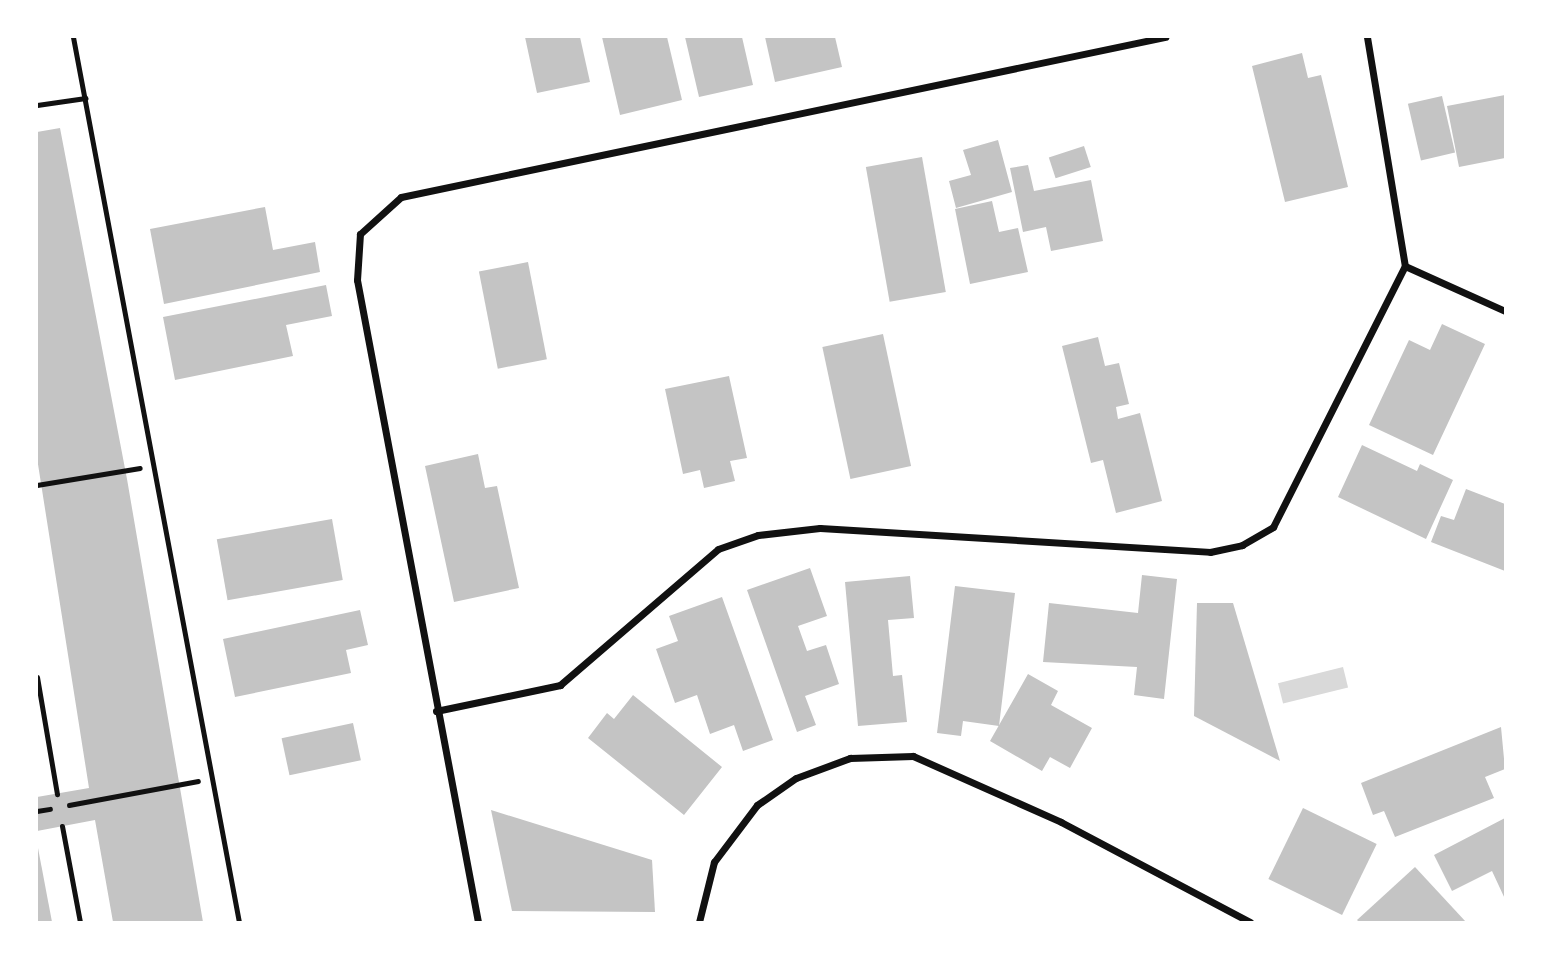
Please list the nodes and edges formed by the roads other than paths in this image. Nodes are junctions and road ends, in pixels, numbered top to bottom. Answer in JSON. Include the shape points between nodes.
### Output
{"nodes":[{"id":1,"x":73,"y":37,"type":"edge"},
{"id":2,"x":1165,"y":37,"type":"edge"},
{"id":3,"x":1367,"y":37,"type":"edge"},
{"id":4,"x":86,"y":98,"type":"junction"},
{"id":5,"x":37,"y":105,"type":"edge"},
{"id":6,"x":1405,"y":266,"type":"junction"},
{"id":7,"x":1505,"y":311,"type":"edge"},
{"id":8,"x":37,"y":677,"type":"edge"},
{"id":9,"x":436,"y":711,"type":"junction"},
{"id":10,"x":57,"y":794,"type":"dead end"},
{"id":11,"x":62,"y":826,"type":"dead end"},
{"id":12,"x":80,"y":922,"type":"edge"},
{"id":13,"x":239,"y":922,"type":"edge"},
{"id":14,"x":478,"y":922,"type":"edge"},
{"id":15,"x":699,"y":922,"type":"edge"},
{"id":16,"x":1250,"y":922,"type":"edge"}],
"edges":[{"from":1,"to":4,"type":"lane"},
{"from":2,"to":9,"type":"street","via":[[401,197],[360,234],[357,280]]},
{"from":3,"to":6,"type":"street"},
{"from":4,"to":5,"type":"lane"},
{"from":4,"to":13,"type":"lane"},
{"from":6,"to":7,"type":"street"},
{"from":6,"to":9,"type":"street","via":[[1273,527],[1242,545],[1210,552],[820,528],[758,535],[718,549],[560,685]]},
{"from":8,"to":10,"type":"lane"},
{"from":9,"to":14,"type":"street"},
{"from":11,"to":12,"type":"lane"},
{"from":15,"to":16,"type":"street","via":[[714,862],[757,804],[796,778],[850,758],[913,755],[1061,822]]}]}
